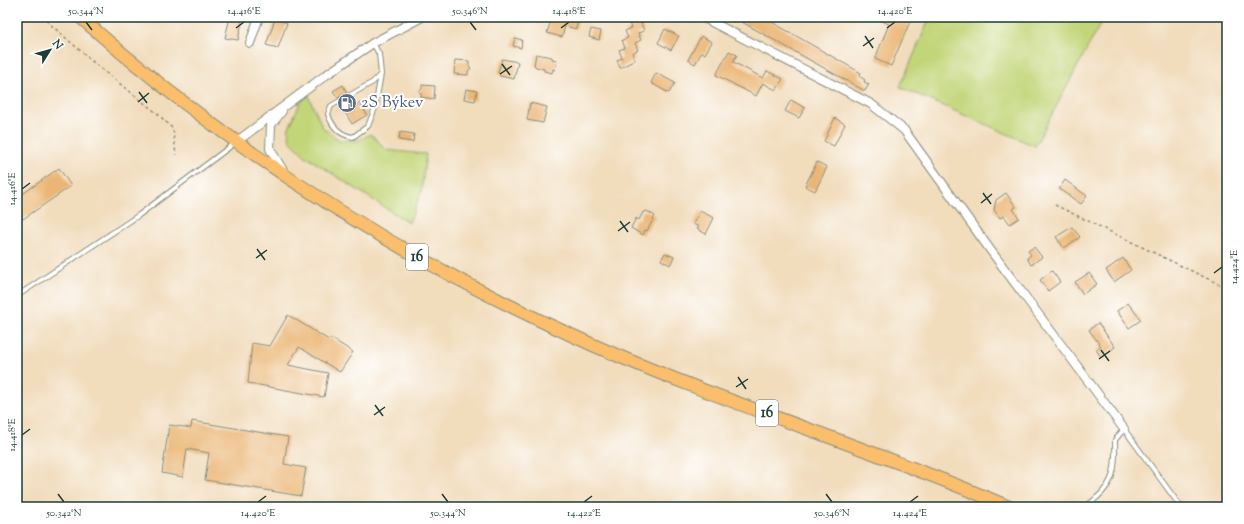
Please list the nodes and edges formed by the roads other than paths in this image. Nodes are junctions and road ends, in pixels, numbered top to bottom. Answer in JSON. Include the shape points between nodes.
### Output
{"nodes":[{"id":1,"x":80,"y":17,"type":"edge"},
{"id":2,"x":258,"y":17,"type":"edge"},
{"id":3,"x":422,"y":17,"type":"edge"},
{"id":4,"x":702,"y":17,"type":"edge"},
{"id":5,"x":250,"y":43,"type":"dead end"},
{"id":6,"x":373,"y":43,"type":"junction"},
{"id":7,"x":381,"y":74,"type":"junction"},
{"id":8,"x":287,"y":104,"type":"junction"},
{"id":9,"x":236,"y":142,"type":"junction"},
{"id":10,"x":287,"y":178,"type":"junction"},
{"id":11,"x":17,"y":296,"type":"edge"},
{"id":12,"x":1124,"y":429,"type":"junction"},
{"id":13,"x":1009,"y":507,"type":"edge"},
{"id":14,"x":1085,"y":507,"type":"edge"},
{"id":15,"x":1181,"y":507,"type":"edge"}],
"edges":[{"from":1,"to":9,"type":"main road","number":"16","via":[[118,51]]},
{"from":2,"to":5,"type":"street"},
{"from":3,"to":6,"type":"street"},
{"from":4,"to":12,"type":"street","via":[[871,104],[904,130]]},
{"from":6,"to":7,"type":"lane","via":[[379,54]]},
{"from":6,"to":8,"type":"street"},
{"from":7,"to":7,"type":"lane","via":[[373,82],[331,106],[328,114],[331,124],[344,135],[353,137],[368,126],[375,108]]},
{"from":8,"to":9,"type":"street"},
{"from":8,"to":10,"type":"street","via":[[271,125],[270,150]]},
{"from":9,"to":10,"type":"main road","number":"16"},
{"from":9,"to":11,"type":"lane","via":[[139,215]]},
{"from":10,"to":13,"type":"main road","number":"16","via":[[424,260],[527,314],[586,341],[708,392],[935,475]]},
{"from":12,"to":14,"type":"lane","via":[[1115,440],[1115,469],[1108,486]]},
{"from":12,"to":15,"type":"lane"}]}
